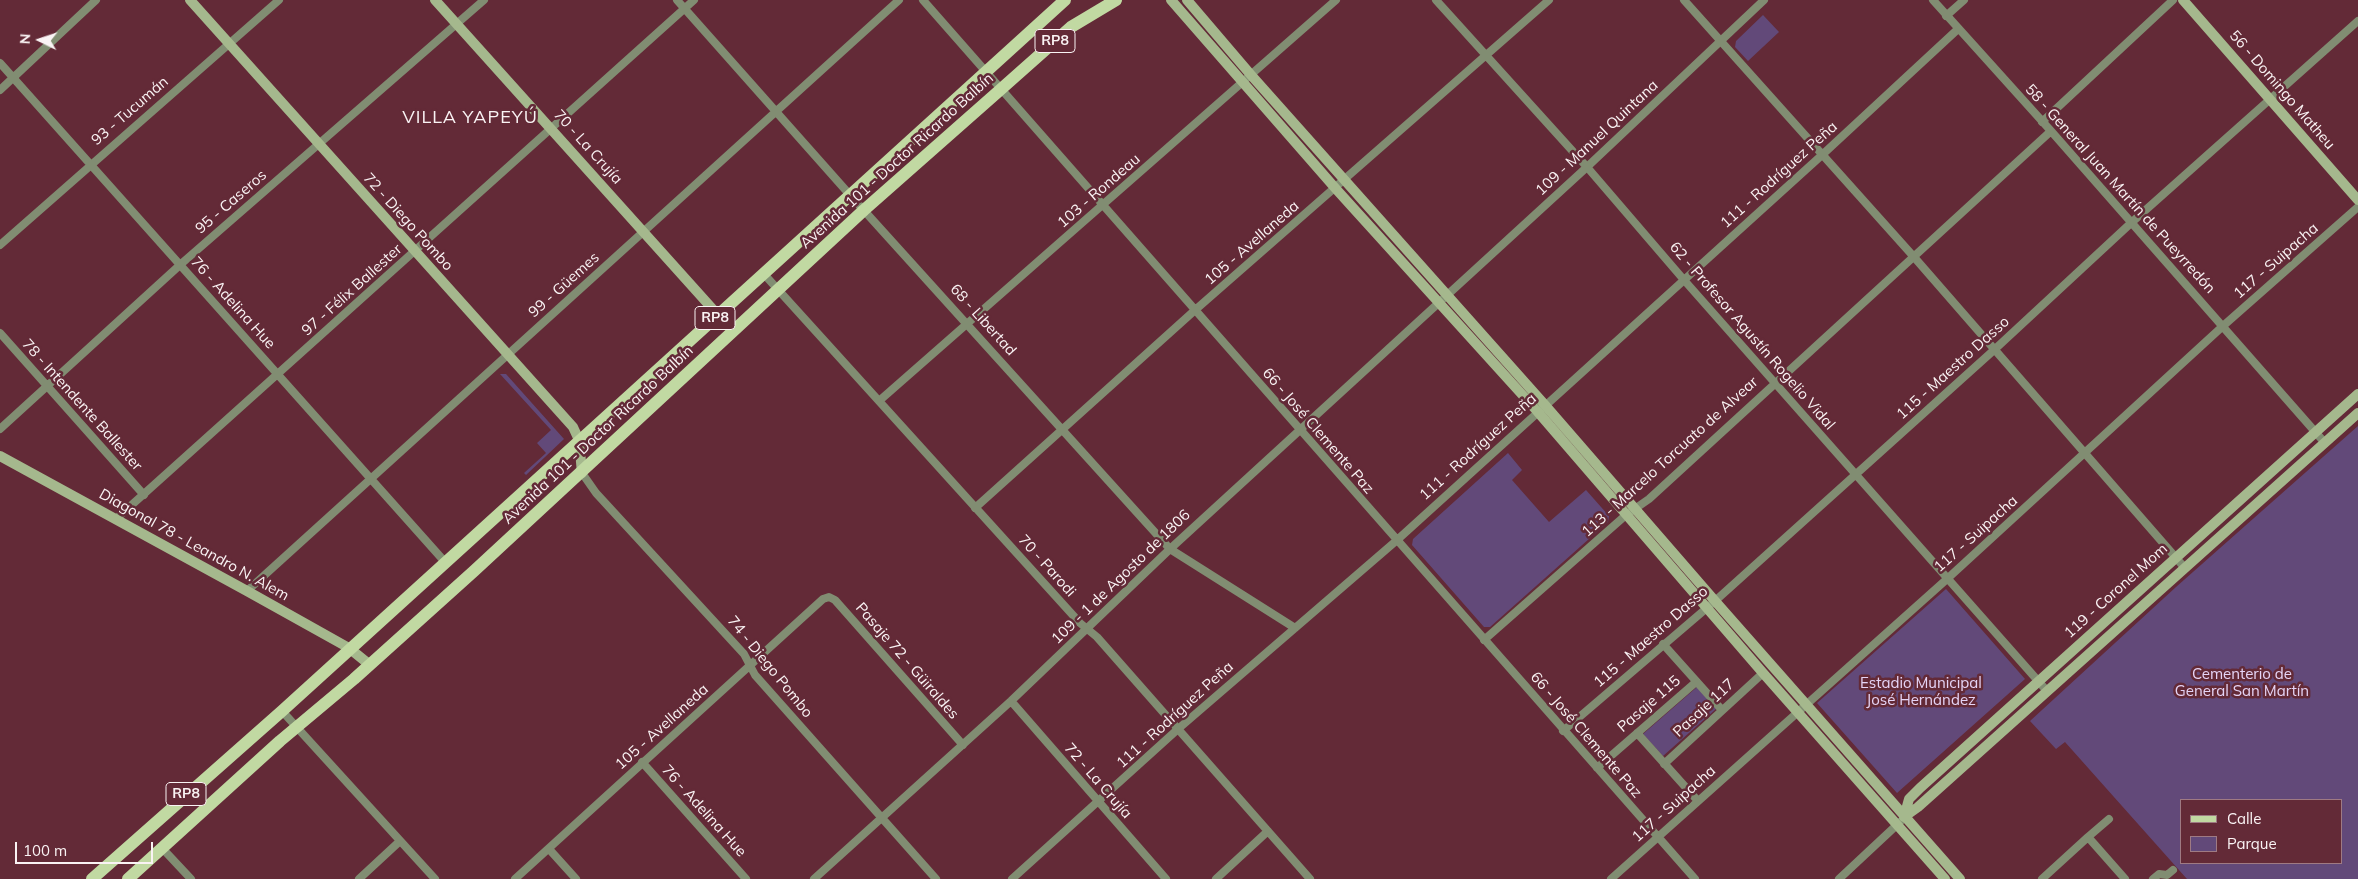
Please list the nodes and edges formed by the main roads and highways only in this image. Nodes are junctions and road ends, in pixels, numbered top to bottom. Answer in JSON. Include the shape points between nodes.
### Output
{"nodes":[{"id":1,"x":190,"y":0,"type":"edge"},
{"id":2,"x":435,"y":0,"type":"edge"},
{"id":3,"x":1065,"y":0,"type":"edge"},
{"id":4,"x":1116,"y":0,"type":"edge"},
{"id":5,"x":1171,"y":0,"type":"edge"},
{"id":6,"x":1187,"y":0,"type":"edge"},
{"id":7,"x":2183,"y":0,"type":"edge"},
{"id":8,"x":1247,"y":79,"type":"junction"},
{"id":9,"x":2358,"y":200,"type":"edge"},
{"id":10,"x":718,"y":315,"type":"junction"},
{"id":11,"x":2358,"y":394,"type":"edge"},
{"id":12,"x":1541,"y":408,"type":"junction"},
{"id":13,"x":2358,"y":413,"type":"edge"},
{"id":14,"x":579,"y":440,"type":"junction"},
{"id":15,"x":0,"y":456,"type":"edge"},
{"id":16,"x":582,"y":473,"type":"junction"},
{"id":17,"x":349,"y":648,"type":"junction"},
{"id":18,"x":370,"y":665,"type":"junction"},
{"id":19,"x":1904,"y":817,"type":"junction"},
{"id":20,"x":92,"y":879,"type":"edge"},
{"id":21,"x":128,"y":879,"type":"edge"},
{"id":22,"x":1945,"y":879,"type":"edge"},
{"id":23,"x":1960,"y":879,"type":"edge"}],
"edges":[{"from":1,"to":14,"type":"main road","name":"72 - Diego Pombo","via":[[573,427]]},
{"from":2,"to":10,"type":"main road","name":"70 - La Crujía"},
{"from":3,"to":10,"type":"main road","name":"Avenida 101 - Doctor Ricardo Balbín","number":"RP8"},
{"from":4,"to":16,"type":"main road","name":"Avenida 101 - Doctor Ricardo Balbín","number":"RP8","via":[[1071,27],[864,210]]},
{"from":5,"to":8,"type":"main road"},
{"from":6,"to":8,"type":"main road"},
{"from":7,"to":9,"type":"main road","name":"56 - Domingo Matheu"},
{"from":8,"to":12,"type":"main road","via":[[1345,180]]},
{"from":8,"to":12,"type":"main road","via":[[1336,189],[1439,304]]},
{"from":10,"to":14,"type":"main road","name":"Avenida 101 - Doctor Ricardo Balbín","number":"RP8"},
{"from":11,"to":19,"type":"main road","name":"119 - Coronel Mom","via":[[1909,799]]},
{"from":12,"to":19,"type":"main road","via":[[1635,508]]},
{"from":12,"to":22,"type":"main road","via":[[1626,516]]},
{"from":13,"to":19,"type":"main road","name":"119 - Coronel Mom"},
{"from":14,"to":16,"type":"main road","name":"72 - Diego Pombo"},
{"from":14,"to":17,"type":"main road","name":"Avenida 101 - Doctor Ricardo Balbín","number":"RP8"},
{"from":15,"to":17,"type":"main road","name":"Diagonal 78 - Leandro N. Alem"},
{"from":16,"to":18,"type":"main road","name":"Avenida 101 - Doctor Ricardo Balbín","number":"RP8"},
{"from":17,"to":18,"type":"main road","name":"Diagonal 78 - Leandro N. Alem"},
{"from":17,"to":20,"type":"main road","name":"Avenida 101 - Doctor Ricardo Balbín","number":"RP8"},
{"from":18,"to":21,"type":"main road","name":"Avenida 101 - Doctor Ricardo Balbín","number":"RP8"},
{"from":19,"to":23,"type":"main road"}]}
